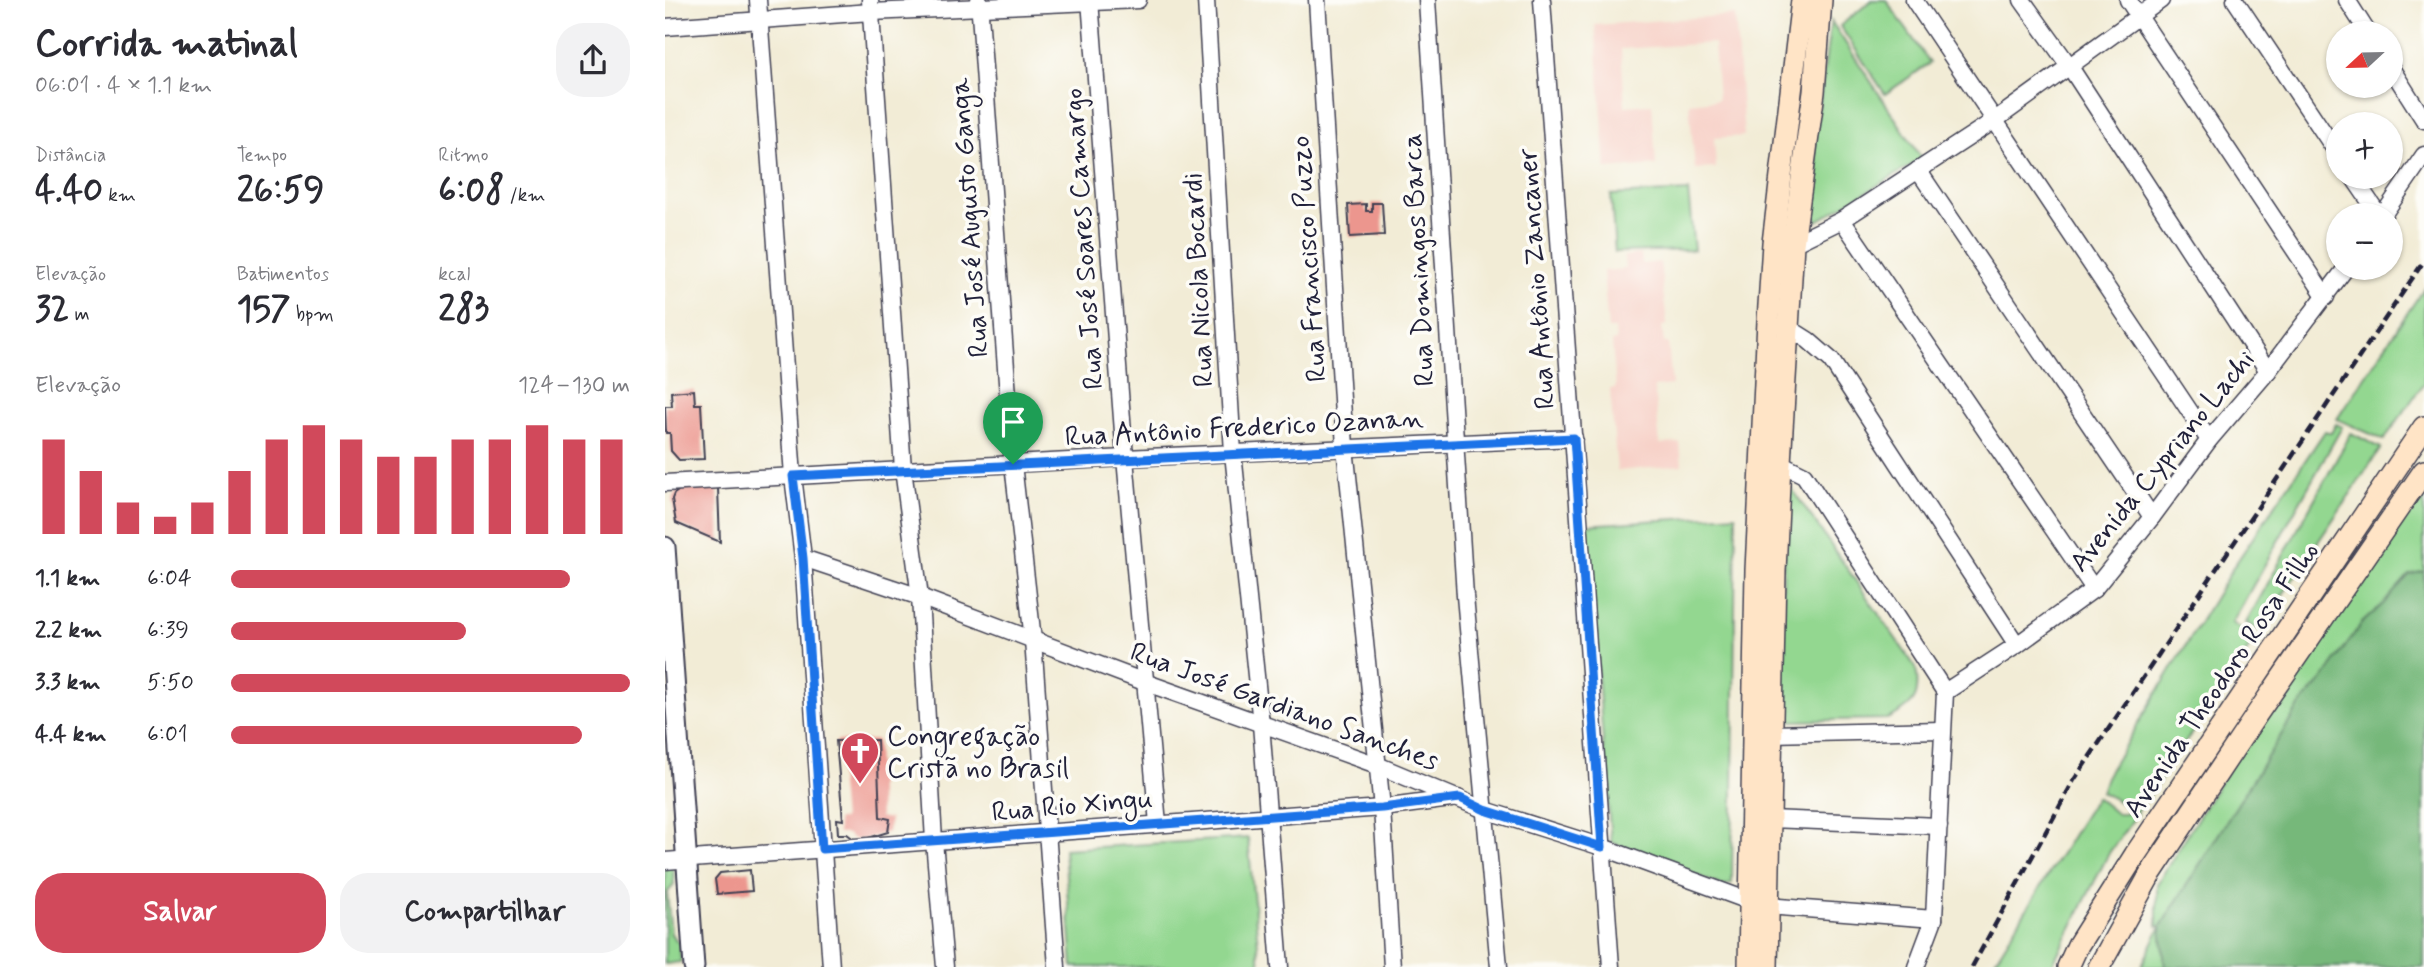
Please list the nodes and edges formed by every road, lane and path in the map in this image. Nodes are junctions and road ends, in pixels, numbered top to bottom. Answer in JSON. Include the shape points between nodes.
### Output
{"nodes":[{"id":1,"x":758,"y":0,"type":"edge"},
{"id":2,"x":1139,"y":0,"type":"edge"},
{"id":3,"x":1206,"y":0,"type":"edge"},
{"id":4,"x":1317,"y":0,"type":"edge"},
{"id":5,"x":1427,"y":0,"type":"edge"},
{"id":6,"x":1542,"y":0,"type":"edge"},
{"id":7,"x":1802,"y":0,"type":"edge"},
{"id":8,"x":1821,"y":0,"type":"edge"},
{"id":9,"x":1914,"y":0,"type":"edge"},
{"id":10,"x":2022,"y":0,"type":"edge"},
{"id":11,"x":2128,"y":0,"type":"edge"},
{"id":12,"x":2161,"y":0,"type":"edge"},
{"id":13,"x":2235,"y":0,"type":"edge"},
{"id":14,"x":2347,"y":0,"type":"edge"},
{"id":15,"x":1090,"y":1,"type":"edge"},
{"id":16,"x":979,"y":4,"type":"edge"},
{"id":17,"x":871,"y":6,"type":"edge"},
{"id":18,"x":2138,"y":15,"type":"junction"},
{"id":19,"x":760,"y":21,"type":"junction"},
{"id":20,"x":2360,"y":21,"type":"edge"},
{"id":21,"x":665,"y":27,"type":"edge"},
{"id":22,"x":2070,"y":67,"type":"junction"},
{"id":23,"x":2403,"y":87,"type":"edge"},
{"id":24,"x":1995,"y":120,"type":"junction"},
{"id":25,"x":2424,"y":120,"type":"edge"},
{"id":26,"x":2326,"y":136,"type":"edge"},
{"id":27,"x":2424,"y":155,"type":"edge"},
{"id":28,"x":1919,"y":170,"type":"junction"},
{"id":29,"x":2390,"y":203,"type":"edge"},
{"id":30,"x":1842,"y":219,"type":"junction"},
{"id":31,"x":1783,"y":244,"type":"junction"},
{"id":32,"x":2338,"y":280,"type":"edge"},
{"id":33,"x":2326,"y":297,"type":"junction"},
{"id":34,"x":1789,"y":328,"type":"junction"},
{"id":35,"x":2268,"y":371,"type":"junction"},
{"id":36,"x":2424,"y":427,"type":"edge"},
{"id":37,"x":1574,"y":438,"type":"junction"},
{"id":38,"x":2209,"y":440,"type":"junction"},
{"id":39,"x":1454,"y":442,"type":"junction"},
{"id":40,"x":1345,"y":447,"type":"junction"},
{"id":41,"x":1233,"y":453,"type":"junction"},
{"id":42,"x":1125,"y":458,"type":"junction"},
{"id":43,"x":1780,"y":463,"type":"junction"},
{"id":44,"x":1013,"y":464,"type":"junction"},
{"id":45,"x":903,"y":470,"type":"junction"},
{"id":46,"x":2424,"y":471,"type":"edge"},
{"id":47,"x":793,"y":476,"type":"junction"},
{"id":48,"x":665,"y":483,"type":"edge"},
{"id":49,"x":2152,"y":517,"type":"junction"},
{"id":50,"x":665,"y":547,"type":"edge"},
{"id":51,"x":803,"y":558,"type":"junction"},
{"id":52,"x":1765,"y":571,"type":"junction"},
{"id":53,"x":2094,"y":589,"type":"junction"},
{"id":54,"x":920,"y":597,"type":"junction"},
{"id":55,"x":1033,"y":640,"type":"junction"},
{"id":56,"x":2017,"y":645,"type":"junction"},
{"id":57,"x":1147,"y":683,"type":"junction"},
{"id":58,"x":1945,"y":691,"type":"junction"},
{"id":59,"x":2239,"y":701,"type":"junction"},
{"id":60,"x":2257,"y":714,"type":"junction"},
{"id":61,"x":1261,"y":723,"type":"junction"},
{"id":62,"x":1941,"y":730,"type":"junction"},
{"id":63,"x":1771,"y":734,"type":"junction"},
{"id":64,"x":1377,"y":765,"type":"junction"},
{"id":65,"x":1460,"y":798,"type":"junction"},
{"id":66,"x":1382,"y":808,"type":"junction"},
{"id":67,"x":1485,"y":810,"type":"junction"},
{"id":68,"x":1268,"y":815,"type":"junction"},
{"id":69,"x":1770,"y":819,"type":"junction"},
{"id":70,"x":1159,"y":824,"type":"junction"},
{"id":71,"x":1938,"y":826,"type":"junction"},
{"id":72,"x":1047,"y":832,"type":"junction"},
{"id":73,"x":934,"y":841,"type":"junction"},
{"id":74,"x":1602,"y":847,"type":"junction"},
{"id":75,"x":822,"y":849,"type":"junction"},
{"id":76,"x":688,"y":860,"type":"junction"},
{"id":77,"x":665,"y":861,"type":"edge"},
{"id":78,"x":1758,"y":904,"type":"junction"},
{"id":79,"x":1934,"y":919,"type":"junction"},
{"id":80,"x":694,"y":967,"type":"edge"},
{"id":81,"x":831,"y":967,"type":"edge"},
{"id":82,"x":945,"y":967,"type":"edge"},
{"id":83,"x":1057,"y":967,"type":"edge"},
{"id":84,"x":1280,"y":967,"type":"edge"},
{"id":85,"x":1392,"y":967,"type":"edge"},
{"id":86,"x":1499,"y":967,"type":"edge"},
{"id":87,"x":1611,"y":967,"type":"edge"},
{"id":88,"x":1749,"y":967,"type":"edge"},
{"id":89,"x":1767,"y":967,"type":"edge"},
{"id":90,"x":1916,"y":967,"type":"edge"},
{"id":91,"x":2068,"y":967,"type":"edge"},
{"id":92,"x":2099,"y":967,"type":"edge"}],
"edges":[{"from":1,"to":19,"type":"street"},
{"from":2,"to":15,"type":"street"},
{"from":3,"to":41,"type":"street","name":"Rua Nicola Bocardi"},
{"from":4,"to":40,"type":"street","name":"Rua Francisco Puzzo"},
{"from":5,"to":39,"type":"street","name":"Rua Domingos Barca"},
{"from":6,"to":37,"type":"street","name":"Rua Antônio Zancaner"},
{"from":7,"to":31,"type":"main road"},
{"from":8,"to":31,"type":"main road","via":[[1814,92]]},
{"from":9,"to":24,"type":"street"},
{"from":10,"to":22,"type":"street"},
{"from":11,"to":18,"type":"street"},
{"from":12,"to":18,"type":"street"},
{"from":13,"to":26,"type":"street"},
{"from":14,"to":20,"type":"street"},
{"from":15,"to":16,"type":"street"},
{"from":15,"to":42,"type":"street","name":"Rua José Soares Camargo"},
{"from":16,"to":17,"type":"street"},
{"from":16,"to":44,"type":"street","name":"Rua José Augusto Ganga"},
{"from":17,"to":19,"type":"street"},
{"from":17,"to":45,"type":"street"},
{"from":18,"to":22,"type":"street"},
{"from":18,"to":33,"type":"street"},
{"from":19,"to":21,"type":"street"},
{"from":19,"to":47,"type":"street"},
{"from":22,"to":24,"type":"street"},
{"from":22,"to":35,"type":"street"},
{"from":23,"to":25,"type":"street"},
{"from":24,"to":28,"type":"street"},
{"from":24,"to":38,"type":"street"},
{"from":27,"to":29,"type":"street"},
{"from":28,"to":30,"type":"street"},
{"from":28,"to":49,"type":"street"},
{"from":30,"to":31,"type":"street"},
{"from":30,"to":53,"type":"street"},
{"from":31,"to":34,"type":"main road"},
{"from":31,"to":52,"type":"main road"},
{"from":32,"to":33,"type":"street","name":"Avenida Cypriano Lachi"},
{"from":33,"to":35,"type":"street","name":"Avenida Cypriano Lachi"},
{"from":34,"to":43,"type":"main road"},
{"from":34,"to":56,"type":"street","via":[[1831,360]]},
{"from":35,"to":38,"type":"street","name":"Avenida Cypriano Lachi"},
{"from":36,"to":59,"type":"main road","name":"Avenida Theodoro Rosa Filho"},
{"from":37,"to":39,"type":"street","name":"Rua Antônio Frederico Ozanan"},
{"from":37,"to":74,"type":"street","name":"Rua Antônio Zancaner"},
{"from":38,"to":49,"type":"street","name":"Avenida Cypriano Lachi"},
{"from":39,"to":40,"type":"street","name":"Rua Antônio Frederico Ozanan"},
{"from":39,"to":67,"type":"street","name":"Rua Domingos Barca"},
{"from":40,"to":41,"type":"street","name":"Rua Antônio Frederico Ozanan"},
{"from":40,"to":64,"type":"street","name":"Rua Francisco Puzzo"},
{"from":41,"to":42,"type":"street","name":"Rua Antônio Frederico Ozanan"},
{"from":41,"to":61,"type":"street","name":"Rua Nicola Bocardi"},
{"from":42,"to":44,"type":"street","name":"Rua Antônio Frederico Ozanan"},
{"from":42,"to":57,"type":"street","name":"Rua José Soares Camargo"},
{"from":43,"to":52,"type":"main road"},
{"from":43,"to":58,"type":"street","via":[[1804,475]]},
{"from":44,"to":45,"type":"street","name":"Rua Antônio Frederico Ozanan"},
{"from":44,"to":55,"type":"street","name":"Rua José Augusto Ganga"},
{"from":45,"to":47,"type":"street","name":"Rua Antônio Frederico Ozanan"},
{"from":45,"to":54,"type":"street"},
{"from":46,"to":60,"type":"main road","name":"Avenida Theodoro Rosa Filho"},
{"from":47,"to":48,"type":"street","name":"Rua Antônio Frederico Ozanan"},
{"from":47,"to":51,"type":"street"},
{"from":49,"to":53,"type":"street","name":"Avenida Cypriano Lachi"},
{"from":50,"to":76,"type":"street"},
{"from":51,"to":54,"type":"street","name":"Rua José Gardiano Sanches"},
{"from":51,"to":75,"type":"street"},
{"from":52,"to":63,"type":"main road"},
{"from":52,"to":78,"type":"main road"},
{"from":53,"to":56,"type":"street","name":"Avenida Cypriano Lachi"},
{"from":54,"to":55,"type":"street","name":"Rua José Gardiano Sanches"},
{"from":54,"to":73,"type":"street"},
{"from":55,"to":57,"type":"street","name":"Rua José Gardiano Sanches"},
{"from":55,"to":72,"type":"street","name":"Rua José Augusto Ganga"},
{"from":56,"to":58,"type":"street","name":"Avenida Cypriano Lachi"},
{"from":57,"to":61,"type":"street","name":"Rua José Gardiano Sanches"},
{"from":57,"to":70,"type":"street","name":"Rua José Soares Camargo"},
{"from":58,"to":62,"type":"street"},
{"from":59,"to":60,"type":"main road"},
{"from":59,"to":91,"type":"main road","name":"Avenida Theodoro Rosa Filho","via":[[2135,855]]},
{"from":60,"to":92,"type":"main road","name":"Avenida Theodoro Rosa Filho","via":[[2151,873]]},
{"from":61,"to":64,"type":"street","name":"Rua José Gardiano Sanches"},
{"from":61,"to":68,"type":"street","name":"Rua Nicola Bocardi"},
{"from":62,"to":63,"type":"street"},
{"from":62,"to":71,"type":"street"},
{"from":63,"to":69,"type":"main road"},
{"from":64,"to":65,"type":"street","name":"Rua José Gardiano Sanches"},
{"from":64,"to":66,"type":"street","name":"Rua Francisco Puzzo"},
{"from":65,"to":66,"type":"street","name":"Rua Rio Xingu"},
{"from":65,"to":67,"type":"street","name":"Rua José Gardiano Sanches"},
{"from":66,"to":68,"type":"street","name":"Rua Rio Xingu"},
{"from":66,"to":85,"type":"street","name":"Rua Francisco Puzzo"},
{"from":67,"to":74,"type":"street","name":"Rua José Gardiano Sanches"},
{"from":67,"to":86,"type":"street","name":"Rua Domingos Barca"},
{"from":68,"to":70,"type":"street","name":"Rua Rio Xingu"},
{"from":68,"to":84,"type":"street","name":"Rua Nicola Bocardi"},
{"from":69,"to":71,"type":"street"},
{"from":69,"to":78,"type":"main road"},
{"from":70,"to":72,"type":"street","name":"Rua Rio Xingu"},
{"from":71,"to":79,"type":"street"},
{"from":72,"to":73,"type":"street","name":"Rua Rio Xingu"},
{"from":72,"to":83,"type":"street","name":"Rua José Augusto Ganga"},
{"from":73,"to":75,"type":"street","name":"Rua Rio Xingu"},
{"from":73,"to":82,"type":"street"},
{"from":74,"to":78,"type":"street","name":"Rua José Gardiano Sanches"},
{"from":74,"to":87,"type":"street","name":"Rua Antônio Zancaner"},
{"from":75,"to":76,"type":"street","name":"Rua Rio Xingu"},
{"from":75,"to":81,"type":"street"},
{"from":76,"to":77,"type":"street","name":"Rua Rio Xingu"},
{"from":76,"to":80,"type":"street"},
{"from":78,"to":79,"type":"street","name":"Rua José Gardiano Sanches"},
{"from":78,"to":88,"type":"main road"},
{"from":78,"to":89,"type":"main road"},
{"from":79,"to":90,"type":"street"}]}
